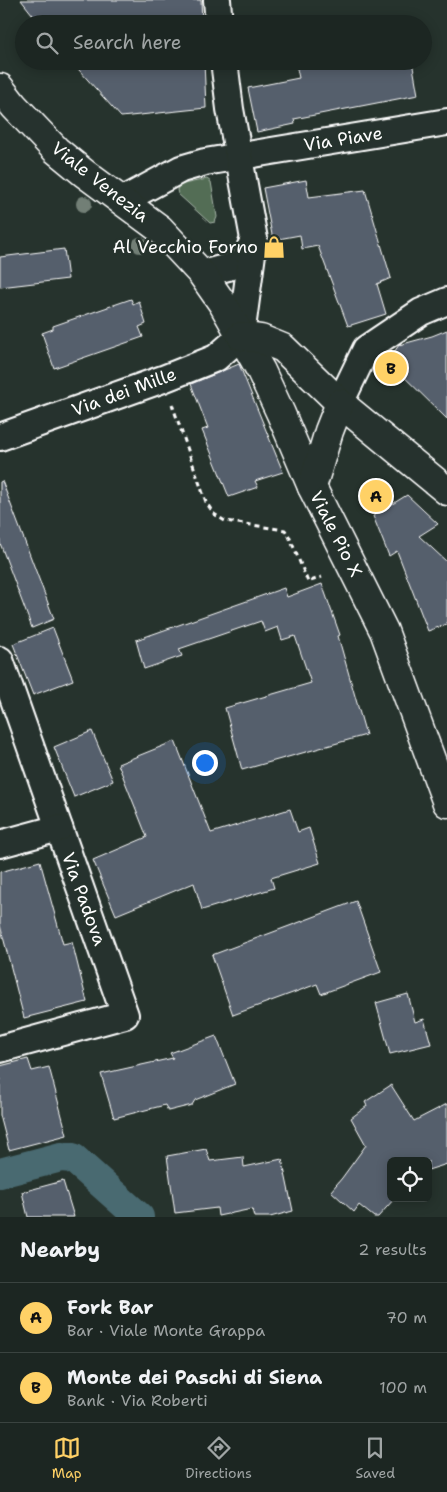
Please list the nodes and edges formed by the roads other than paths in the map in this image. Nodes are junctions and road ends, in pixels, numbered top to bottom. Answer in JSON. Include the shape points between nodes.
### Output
{"nodes":[{"id":1,"x":216,"y":0,"type":"edge"},
{"id":2,"x":218,"y":15,"type":"edge"},
{"id":3,"x":225,"y":70,"type":"edge"},
{"id":4,"x":0,"y":88,"type":"edge"},
{"id":5,"x":447,"y":122,"type":"edge"},
{"id":6,"x":240,"y":156,"type":"junction"},
{"id":7,"x":122,"y":200,"type":"junction"},
{"id":8,"x":254,"y":238,"type":"junction"},
{"id":9,"x":202,"y":274,"type":"junction"},
{"id":10,"x":447,"y":301,"type":"edge"},
{"id":11,"x":241,"y":336,"type":"junction"},
{"id":12,"x":340,"y":403,"type":"junction"},
{"id":13,"x":0,"y":437,"type":"edge"},
{"id":14,"x":312,"y":487,"type":"junction"},
{"id":15,"x":447,"y":491,"type":"edge"},
{"id":16,"x":0,"y":660,"type":"edge"},
{"id":17,"x":447,"y":803,"type":"edge"},
{"id":18,"x":59,"y":828,"type":"junction"},
{"id":19,"x":0,"y":844,"type":"edge"},
{"id":20,"x":0,"y":1049,"type":"edge"}],
"edges":[{"from":1,"to":2,"type":"street"},
{"from":3,"to":6,"type":"street"},
{"from":4,"to":7,"type":"main road","name":"Viale Venezia","via":[[56,150]]},
{"from":5,"to":6,"type":"street","name":"Via Piave"},
{"from":6,"to":7,"type":"street","name":"Via Piave","via":[[181,170]]},
{"from":6,"to":8,"type":"street"},
{"from":7,"to":9,"type":"main road","name":"Viale Venezia","via":[[160,229]]},
{"from":8,"to":9,"type":"street","via":[[242,263]]},
{"from":8,"to":11,"type":"street"},
{"from":9,"to":11,"type":"main road","name":"Viale Pio X"},
{"from":10,"to":12,"type":"street","via":[[421,312],[366,350]]},
{"from":11,"to":12,"type":"main road","via":[[261,339],[283,348]]},
{"from":11,"to":13,"type":"street","name":"Via dei Mille","via":[[216,358]]},
{"from":11,"to":14,"type":"main road","name":"Viale Pio X","via":[[261,371]]},
{"from":12,"to":14,"type":"main road"},
{"from":12,"to":15,"type":"main road"},
{"from":14,"to":17,"type":"main road","name":"Viale Pio X","via":[[384,631]]},
{"from":16,"to":18,"type":"street","name":"Via Padova"},
{"from":18,"to":19,"type":"street"},
{"from":18,"to":20,"type":"street","name":"Via Padova","via":[[126,1015]]}]}
